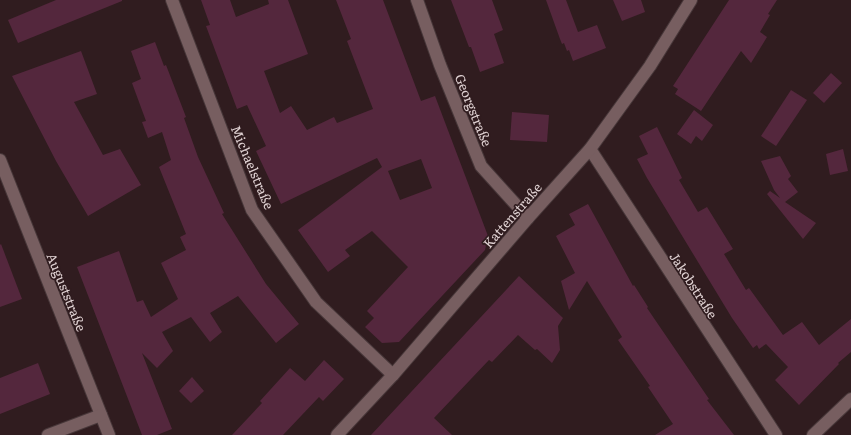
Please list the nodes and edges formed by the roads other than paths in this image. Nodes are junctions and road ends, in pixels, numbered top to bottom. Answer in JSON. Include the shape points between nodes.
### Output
{"nodes":[{"id":1,"x":172,"y":0,"type":"edge"},
{"id":2,"x":417,"y":0,"type":"edge"},
{"id":3,"x":687,"y":2,"type":"edge"},
{"id":4,"x":590,"y":149,"type":"junction"},
{"id":5,"x":0,"y":160,"type":"edge"},
{"id":6,"x":528,"y":218,"type":"junction"},
{"id":7,"x":393,"y":375,"type":"junction"},
{"id":8,"x":851,"y":399,"type":"edge"},
{"id":9,"x":101,"y":415,"type":"junction"},
{"id":10,"x":48,"y":435,"type":"edge"},
{"id":11,"x":109,"y":435,"type":"edge"},
{"id":12,"x":337,"y":435,"type":"edge"},
{"id":13,"x":776,"y":435,"type":"edge"},
{"id":14,"x":813,"y":435,"type":"edge"}],
"edges":[{"from":1,"to":7,"type":"street","name":"Michaelstraße","via":[[252,210],[316,302]]},
{"from":2,"to":6,"type":"street","name":"Georgstraße","via":[[481,166]]},
{"from":3,"to":4,"type":"street","name":"Kattenstraße","via":[[650,66]]},
{"from":4,"to":6,"type":"street","name":"Kattenstraße"},
{"from":4,"to":13,"type":"street","name":"Jakobstraße"},
{"from":5,"to":9,"type":"street","name":"Auguststraße"},
{"from":6,"to":7,"type":"street","name":"Kattenstraße"},
{"from":7,"to":12,"type":"street","name":"Kattenstraße"},
{"from":8,"to":14,"type":"street"},
{"from":9,"to":10,"type":"street"},
{"from":9,"to":11,"type":"street","name":"Auguststraße"}]}
